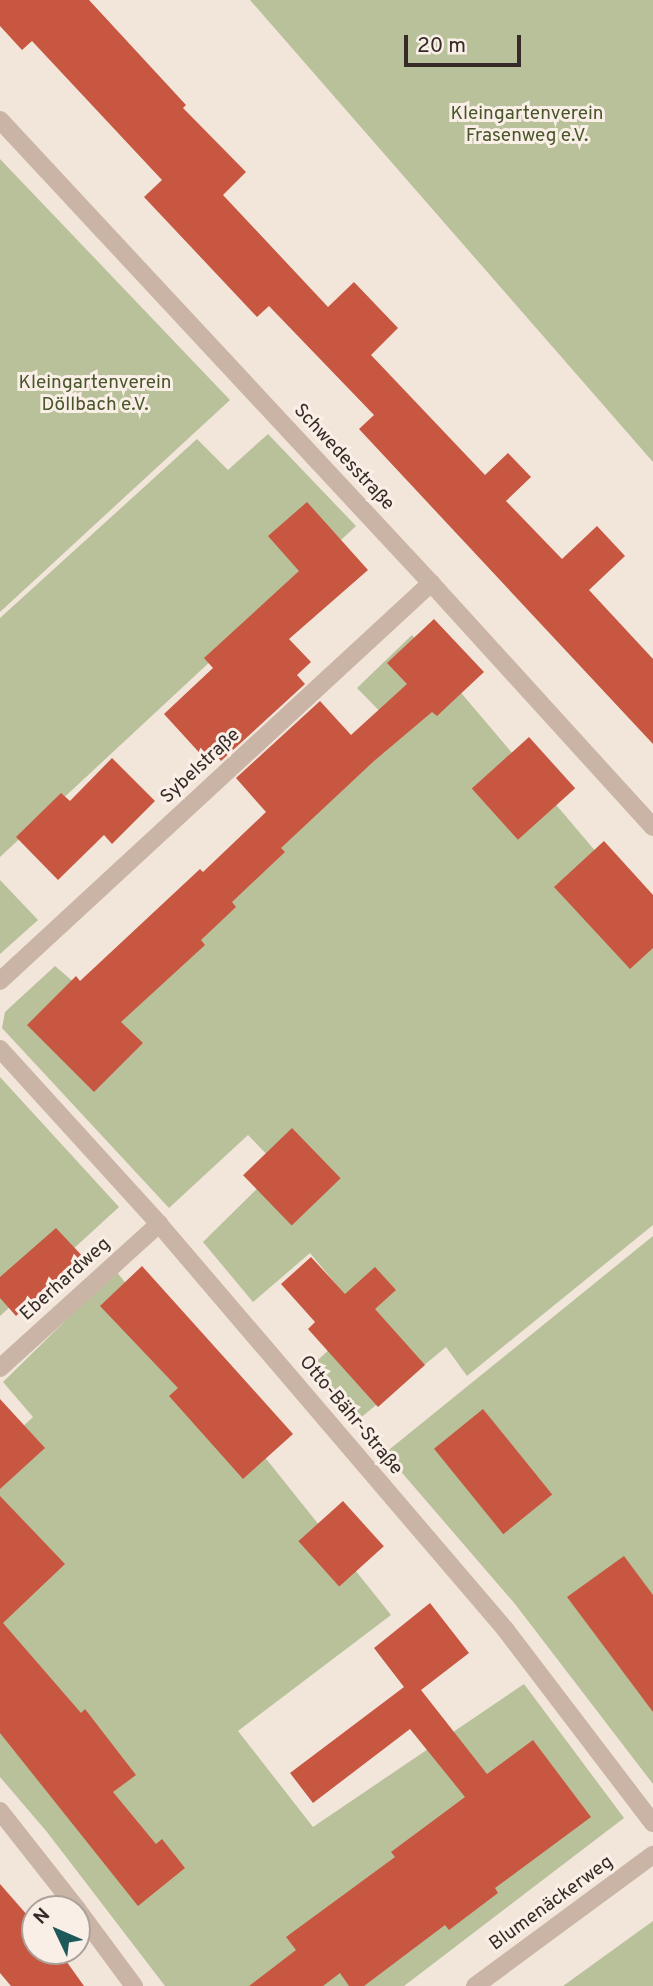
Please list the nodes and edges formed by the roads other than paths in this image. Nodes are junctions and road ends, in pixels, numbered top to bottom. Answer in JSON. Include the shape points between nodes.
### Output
{"nodes":[{"id":1,"x":0,"y":120,"type":"edge"},
{"id":2,"x":431,"y":583,"type":"junction"},
{"id":3,"x":653,"y":827,"type":"edge"},
{"id":4,"x":0,"y":981,"type":"edge"},
{"id":5,"x":0,"y":1049,"type":"edge"},
{"id":6,"x":159,"y":1224,"type":"junction"},
{"id":7,"x":0,"y":1368,"type":"edge"},
{"id":8,"x":0,"y":1811,"type":"edge"},
{"id":9,"x":653,"y":1823,"type":"edge"},
{"id":10,"x":653,"y":1855,"type":"edge"},
{"id":11,"x":66,"y":1895,"type":"edge"},
{"id":12,"x":91,"y":1928,"type":"edge"},
{"id":13,"x":134,"y":1986,"type":"edge"},
{"id":14,"x":475,"y":1986,"type":"edge"}],
"edges":[{"from":1,"to":2,"type":"street","name":"Schwedesstraße"},
{"from":2,"to":3,"type":"street","name":"Schwedesstraße"},
{"from":2,"to":4,"type":"street","name":"Sybelstraße"},
{"from":5,"to":6,"type":"street","name":"Otto-Bähr-Straße"},
{"from":6,"to":7,"type":"street","name":"Eberhardweg"},
{"from":6,"to":9,"type":"street","name":"Otto-Bähr-Straße","via":[[505,1629]]},
{"from":8,"to":11,"type":"street"},
{"from":10,"to":14,"type":"street","name":"Blumenäckerweg"},
{"from":12,"to":13,"type":"street"}]}
